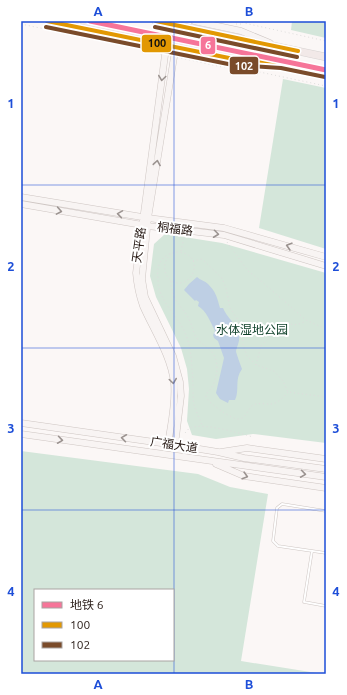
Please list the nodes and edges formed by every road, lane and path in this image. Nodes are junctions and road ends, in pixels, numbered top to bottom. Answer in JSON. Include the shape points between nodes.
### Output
{"nodes":[{"id":1,"x":47,"y":21,"type":"edge"},
{"id":2,"x":84,"y":21,"type":"edge"},
{"id":3,"x":156,"y":21,"type":"edge"},
{"id":4,"x":194,"y":21,"type":"edge"},
{"id":5,"x":238,"y":21,"type":"edge"},
{"id":6,"x":232,"y":24,"type":"dead end"},
{"id":7,"x":244,"y":24,"type":"junction"},
{"id":8,"x":326,"y":41,"type":"edge"},
{"id":9,"x":156,"y":43,"type":"junction"},
{"id":10,"x":282,"y":48,"type":"junction"},
{"id":11,"x":185,"y":49,"type":"junction"},
{"id":12,"x":193,"y":56,"type":"dead end"},
{"id":13,"x":326,"y":57,"type":"edge"},
{"id":14,"x":181,"y":58,"type":"dead end"},
{"id":15,"x":282,"y":62,"type":"junction"},
{"id":16,"x":225,"y":63,"type":"dead end"},
{"id":17,"x":231,"y":66,"type":"dead end"},
{"id":18,"x":326,"y":71,"type":"edge"},
{"id":19,"x":21,"y":198,"type":"edge"},
{"id":20,"x":21,"y":204,"type":"edge"},
{"id":21,"x":146,"y":218,"type":"junction"},
{"id":22,"x":145,"y":225,"type":"junction"},
{"id":23,"x":184,"y":235,"type":"dead end"},
{"id":24,"x":227,"y":241,"type":"dead end"},
{"id":25,"x":181,"y":252,"type":"junction"},
{"id":26,"x":171,"y":254,"type":"junction"},
{"id":27,"x":326,"y":257,"type":"edge"},
{"id":28,"x":193,"y":261,"type":"junction"},
{"id":29,"x":326,"y":266,"type":"edge"},
{"id":30,"x":171,"y":280,"type":"junction"},
{"id":31,"x":306,"y":320,"type":"junction"},
{"id":32,"x":326,"y":329,"type":"edge"},
{"id":33,"x":256,"y":365,"type":"junction"},
{"id":34,"x":288,"y":392,"type":"junction"},
{"id":35,"x":326,"y":398,"type":"edge"},
{"id":36,"x":21,"y":423,"type":"edge"},
{"id":37,"x":203,"y":427,"type":"junction"},
{"id":38,"x":185,"y":433,"type":"dead end"},
{"id":39,"x":21,"y":434,"type":"edge"},
{"id":40,"x":252,"y":437,"type":"dead end"},
{"id":41,"x":168,"y":444,"type":"junction"},
{"id":42,"x":175,"y":445,"type":"junction"},
{"id":43,"x":218,"y":452,"type":"junction"},
{"id":44,"x":326,"y":459,"type":"edge"},
{"id":45,"x":209,"y":461,"type":"junction"},
{"id":46,"x":326,"y":469,"type":"edge"},
{"id":47,"x":326,"y":477,"type":"edge"},
{"id":48,"x":326,"y":488,"type":"edge"},
{"id":49,"x":326,"y":511,"type":"edge"},
{"id":50,"x":312,"y":551,"type":"junction"},
{"id":51,"x":326,"y":553,"type":"edge"},
{"id":52,"x":326,"y":606,"type":"edge"}],
"edges":[{"from":1,"to":9,"type":"street"},
{"from":2,"to":15,"type":"main road"},
{"from":3,"to":10,"type":"main road"},
{"from":4,"to":10,"type":"street","via":[[241,31]]},
{"from":5,"to":7,"type":"path"},
{"from":6,"to":7,"type":"path"},
{"from":7,"to":8,"type":"path"},
{"from":9,"to":11,"type":"street"},
{"from":9,"to":21,"type":"street","name":"天平路","one_way":true,"via":[[165,56]]},
{"from":10,"to":13,"type":"main road"},
{"from":11,"to":15,"type":"street","via":[[234,59]]},
{"from":21,"to":11,"type":"street","name":"天平路","one_way":true,"via":[[174,57]]},
{"from":12,"to":14,"type":"path"},
{"from":15,"to":18,"type":"main road"},
{"from":16,"to":17,"type":"path"},
{"from":21,"to":19,"type":"street","name":"桐福路","one_way":true},
{"from":20,"to":22,"type":"street","name":"桐福路","one_way":true},
{"from":21,"to":22,"type":"street","name":"天平路"},
{"from":27,"to":21,"type":"street","name":"桐福路","one_way":true,"via":[[224,228]]},
{"from":22,"to":29,"type":"street","name":"桐福路","one_way":true,"via":[[224,236]]},
{"from":22,"to":41,"type":"street","name":"天平路","one_way":true,"via":[[136,273],[143,305],[166,354],[174,382]]},
{"from":22,"to":42,"type":"street","name":"天平路","via":[[142,279],[145,297],[173,356],[180,382],[181,396]]},
{"from":23,"to":25,"type":"path"},
{"from":24,"to":31,"type":"path","via":[[248,271]]},
{"from":25,"to":26,"type":"path"},
{"from":25,"to":28,"type":"path","via":[[190,256]]},
{"from":26,"to":30,"type":"path","via":[[164,268]]},
{"from":26,"to":37,"type":"path","via":[[163,257],[158,263],[160,291],[186,336],[191,360],[194,404]]},
{"from":28,"to":30,"type":"path","via":[[194,271],[189,279],[180,282]]},
{"from":28,"to":33,"type":"path","via":[[202,260],[222,278],[230,308],[243,327],[243,345],[247,356]]},
{"from":30,"to":34,"type":"path","via":[[174,300],[186,314],[196,337],[208,348],[217,363],[215,381],[206,394],[209,402],[231,417],[239,419],[254,405],[277,403]]},
{"from":31,"to":32,"type":"path"},
{"from":31,"to":33,"type":"path","via":[[299,325],[285,322],[261,346]]},
{"from":33,"to":34,"type":"path","via":[[274,371]]},
{"from":34,"to":35,"type":"path"},
{"from":41,"to":36,"type":"street","name":"广福大道","one_way":true},
{"from":37,"to":38,"type":"path","via":[[190,428]]},
{"from":37,"to":40,"type":"path"},
{"from":39,"to":45,"type":"street","name":"广福大道","one_way":true},
{"from":41,"to":42,"type":"street","name":"广福大道"},
{"from":42,"to":43,"type":"street","name":"广福大道"},
{"from":43,"to":44,"type":"street","via":[[247,448]]},
{"from":43,"to":46,"type":"street","name":"广福大道"},
{"from":45,"to":47,"type":"street","name":"广福大道","one_way":true},
{"from":45,"to":48,"type":"street","one_way":true,"via":[[244,476]]},
{"from":49,"to":50,"type":"lane","via":[[282,504],[277,508],[273,541],[278,546]]},
{"from":50,"to":51,"type":"lane"},
{"from":50,"to":52,"type":"lane","via":[[304,602]]}]}
